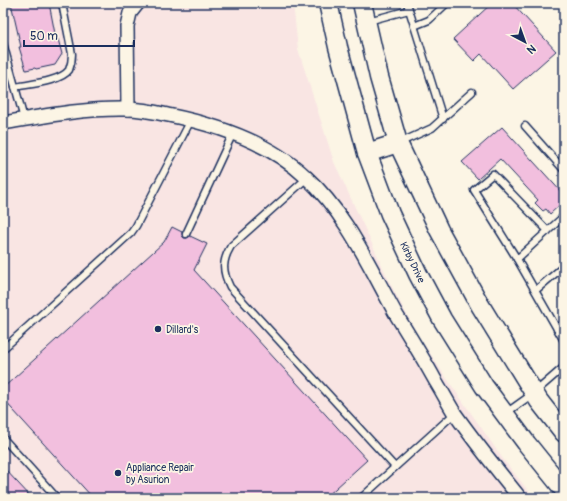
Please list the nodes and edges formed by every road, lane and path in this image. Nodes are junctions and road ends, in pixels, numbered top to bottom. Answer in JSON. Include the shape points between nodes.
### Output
{"nodes":[{"id":1,"x":62,"y":3,"type":"edge"},
{"id":2,"x":137,"y":3,"type":"edge"},
{"id":3,"x":328,"y":3,"type":"edge"},
{"id":4,"x":362,"y":3,"type":"edge"},
{"id":5,"x":407,"y":3,"type":"edge"},
{"id":6,"x":447,"y":3,"type":"edge"},
{"id":7,"x":409,"y":10,"type":"junction"},
{"id":8,"x":366,"y":22,"type":"junction"},
{"id":9,"x":414,"y":26,"type":"junction"},
{"id":10,"x":3,"y":43,"type":"edge"},
{"id":11,"x":15,"y":87,"type":"junction"},
{"id":12,"x":472,"y":92,"type":"dead end"},
{"id":13,"x":128,"y":109,"type":"junction"},
{"id":14,"x":24,"y":119,"type":"junction"},
{"id":15,"x":443,"y":119,"type":"junction"},
{"id":16,"x":192,"y":120,"type":"junction"},
{"id":17,"x":3,"y":123,"type":"edge"},
{"id":18,"x":525,"y":126,"type":"dead end"},
{"id":19,"x":233,"y":133,"type":"junction"},
{"id":20,"x":398,"y":143,"type":"junction"},
{"id":21,"x":367,"y":153,"type":"junction"},
{"id":22,"x":564,"y":170,"type":"edge"},
{"id":23,"x":307,"y":178,"type":"junction"},
{"id":24,"x":564,"y":216,"type":"edge"},
{"id":25,"x":548,"y":231,"type":"junction"},
{"id":26,"x":186,"y":234,"type":"dead end"},
{"id":27,"x":517,"y":259,"type":"junction"},
{"id":28,"x":564,"y":266,"type":"edge"},
{"id":29,"x":536,"y":290,"type":"junction"},
{"id":30,"x":564,"y":323,"type":"edge"},
{"id":31,"x":557,"y":329,"type":"junction"},
{"id":32,"x":564,"y":341,"type":"edge"},
{"id":33,"x":3,"y":349,"type":"edge"},
{"id":34,"x":564,"y":367,"type":"edge"},
{"id":35,"x":534,"y":393,"type":"junction"},
{"id":36,"x":455,"y":413,"type":"junction"},
{"id":37,"x":505,"y":414,"type":"junction"},
{"id":38,"x":564,"y":433,"type":"edge"},
{"id":39,"x":3,"y":438,"type":"edge"},
{"id":40,"x":395,"y":467,"type":"junction"},
{"id":41,"x":564,"y":490,"type":"edge"},
{"id":42,"x":57,"y":498,"type":"edge"},
{"id":43,"x":361,"y":498,"type":"edge"},
{"id":44,"x":520,"y":498,"type":"edge"}],
"edges":[{"from":1,"to":11,"type":"lane","via":[[72,54],[68,70],[56,79]]},
{"from":2,"to":13,"type":"street","via":[[130,13],[127,26]]},
{"from":3,"to":21,"type":"main road","name":"Kirby Drive"},
{"from":4,"to":8,"type":"main road"},
{"from":5,"to":7,"type":"lane"},
{"from":6,"to":9,"type":"lane","via":[[429,20]]},
{"from":7,"to":8,"type":"lane"},
{"from":7,"to":9,"type":"lane"},
{"from":8,"to":20,"type":"main road"},
{"from":9,"to":15,"type":"lane"},
{"from":10,"to":11,"type":"lane"},
{"from":11,"to":14,"type":"lane"},
{"from":12,"to":15,"type":"lane"},
{"from":13,"to":14,"type":"street","via":[[89,110]]},
{"from":13,"to":16,"type":"street"},
{"from":14,"to":17,"type":"street"},
{"from":15,"to":20,"type":"lane","via":[[432,128]]},
{"from":16,"to":19,"type":"street"},
{"from":16,"to":33,"type":"lane","via":[[131,233]]},
{"from":18,"to":22,"type":"lane"},
{"from":19,"to":23,"type":"street","via":[[288,162]]},
{"from":19,"to":26,"type":"lane"},
{"from":20,"to":21,"type":"main road"},
{"from":20,"to":35,"type":"main road","via":[[439,230],[476,298]]},
{"from":21,"to":37,"type":"main road","name":"Kirby Drive","via":[[390,214],[418,274],[442,319],[484,386]]},
{"from":23,"to":36,"type":"street","via":[[333,207],[356,241]]},
{"from":23,"to":40,"type":"lane","via":[[231,246],[226,255],[224,276],[230,287]]},
{"from":24,"to":25,"type":"lane"},
{"from":25,"to":27,"type":"lane"},
{"from":25,"to":27,"type":"lane","via":[[493,174],[474,190]]},
{"from":27,"to":29,"type":"lane"},
{"from":28,"to":29,"type":"lane"},
{"from":29,"to":31,"type":"lane"},
{"from":30,"to":31,"type":"lane"},
{"from":31,"to":32,"type":"lane"},
{"from":34,"to":35,"type":"lane"},
{"from":35,"to":37,"type":"lane"},
{"from":35,"to":38,"type":"main road"},
{"from":36,"to":40,"type":"lane"},
{"from":36,"to":44,"type":"street"},
{"from":37,"to":41,"type":"main road","name":"Kirby Drive"},
{"from":39,"to":42,"type":"lane"},
{"from":40,"to":43,"type":"lane"}]}
